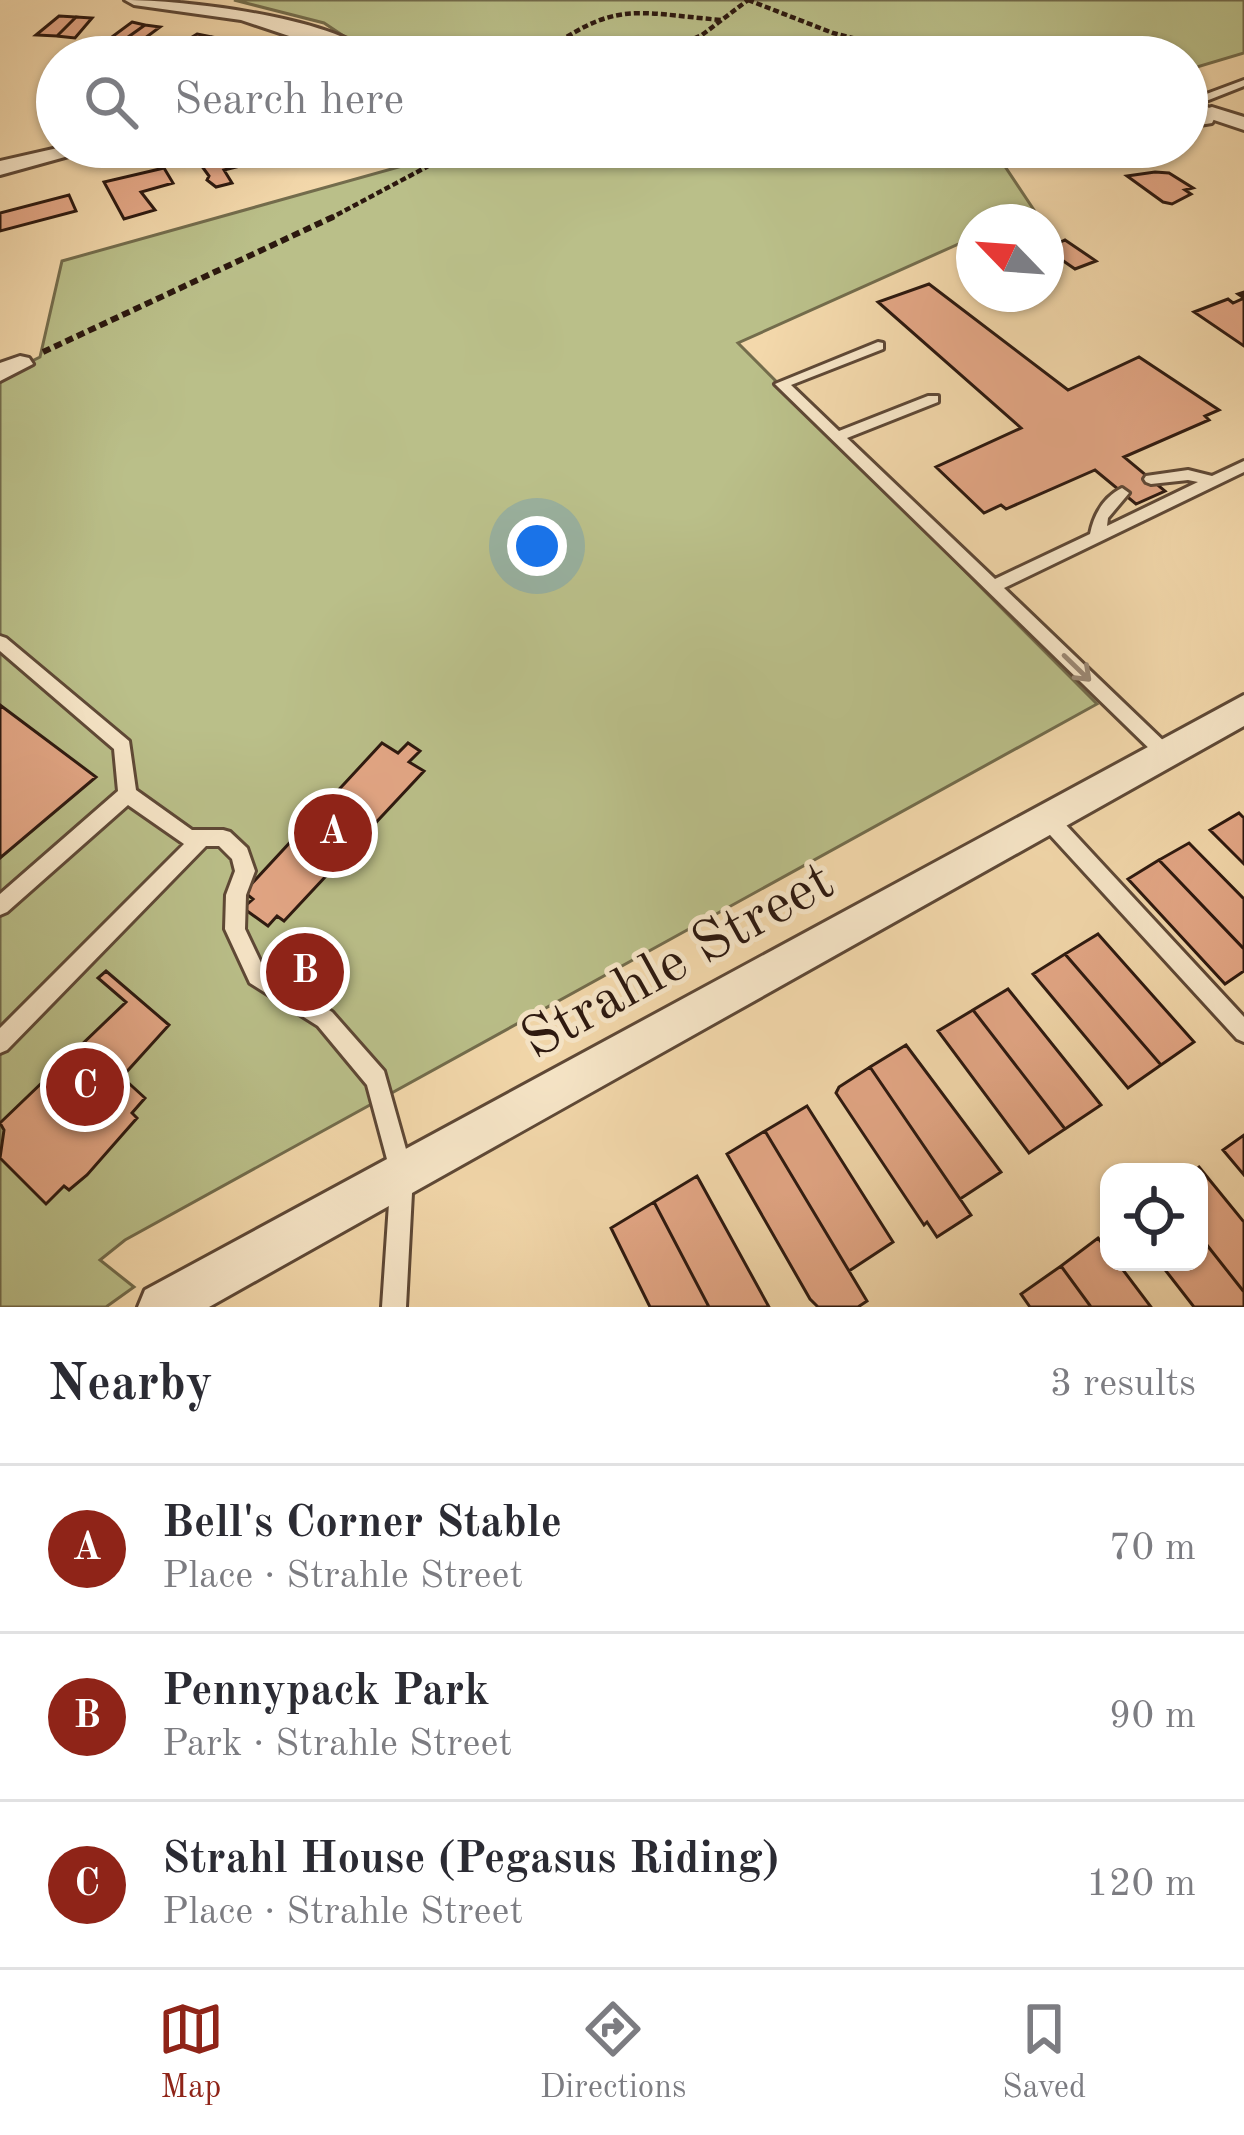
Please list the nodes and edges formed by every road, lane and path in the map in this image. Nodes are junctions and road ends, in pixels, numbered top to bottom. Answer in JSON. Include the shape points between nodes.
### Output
{"nodes":[{"id":1,"x":134,"y":0,"type":"edge"},
{"id":2,"x":748,"y":0,"type":"edge"},
{"id":3,"x":721,"y":20,"type":"junction"},
{"id":4,"x":312,"y":36,"type":"edge"},
{"id":5,"x":566,"y":36,"type":"edge"},
{"id":6,"x":692,"y":36,"type":"edge"},
{"id":7,"x":845,"y":36,"type":"edge"},
{"id":8,"x":1244,"y":83,"type":"edge"},
{"id":9,"x":1208,"y":100,"type":"edge"},
{"id":10,"x":1208,"y":109,"type":"edge"},
{"id":11,"x":1244,"y":124,"type":"edge"},
{"id":12,"x":36,"y":160,"type":"edge"},
{"id":13,"x":0,"y":168,"type":"edge"},
{"id":14,"x":428,"y":168,"type":"edge"},
{"id":15,"x":878,"y":346,"type":"dead end"},
{"id":16,"x":10,"y":368,"type":"edge"},
{"id":17,"x":933,"y":399,"type":"dead end"},
{"id":18,"x":837,"y":437,"type":"junction"},
{"id":19,"x":1244,"y":466,"type":"edge"},
{"id":20,"x":1151,"y":479,"type":"dead end"},
{"id":21,"x":1214,"y":481,"type":"junction"},
{"id":22,"x":1122,"y":493,"type":"dead end"},
{"id":23,"x":1097,"y":536,"type":"junction"},
{"id":24,"x":993,"y":587,"type":"junction"},
{"id":25,"x":0,"y":642,"type":"edge"},
{"id":26,"x":1244,"y":709,"type":"edge"},
{"id":27,"x":1165,"y":753,"type":"junction"},
{"id":28,"x":127,"y":794,"type":"junction"},
{"id":29,"x":1047,"y":818,"type":"junction"},
{"id":30,"x":202,"y":837,"type":"junction"},
{"id":31,"x":0,"y":906,"type":"edge"},
{"id":32,"x":1244,"y":1032,"type":"edge"},
{"id":33,"x":0,"y":1043,"type":"edge"},
{"id":34,"x":402,"y":1174,"type":"junction"},
{"id":35,"x":163,"y":1307,"type":"edge"},
{"id":36,"x":394,"y":1307,"type":"edge"}],
"edges":[{"from":1,"to":4,"type":"street","via":[[242,15]]},
{"from":2,"to":3,"type":"path"},
{"from":2,"to":7,"type":"path"},
{"from":3,"to":5,"type":"path","via":[[623,11]]},
{"from":3,"to":6,"type":"path"},
{"from":8,"to":9,"type":"lane"},
{"from":10,"to":11,"type":"street"},
{"from":12,"to":13,"type":"street"},
{"from":14,"to":16,"type":"path"},
{"from":15,"to":18,"type":"lane","via":[[782,384]]},
{"from":17,"to":18,"type":"lane"},
{"from":18,"to":24,"type":"lane"},
{"from":19,"to":21,"type":"lane"},
{"from":20,"to":21,"type":"lane"},
{"from":21,"to":23,"type":"lane"},
{"from":22,"to":23,"type":"lane","via":[[1101,515]]},
{"from":23,"to":24,"type":"lane"},
{"from":24,"to":27,"type":"lane","one_way":true},
{"from":25,"to":28,"type":"lane","via":[[123,746]]},
{"from":26,"to":27,"type":"street","name":"Strahle Street"},
{"from":27,"to":29,"type":"street","name":"Strahle Street"},
{"from":28,"to":30,"type":"lane","via":[[189,838]]},
{"from":28,"to":31,"type":"lane"},
{"from":29,"to":32,"type":"lane"},
{"from":29,"to":34,"type":"street","name":"Strahle Street"},
{"from":30,"to":33,"type":"lane"},
{"from":30,"to":34,"type":"lane","via":[[223,838],[240,854],[245,872],[235,929],[257,976],[325,1019],[376,1079]]},
{"from":34,"to":35,"type":"street","name":"Strahle Street"},
{"from":34,"to":36,"type":"lane"}]}
